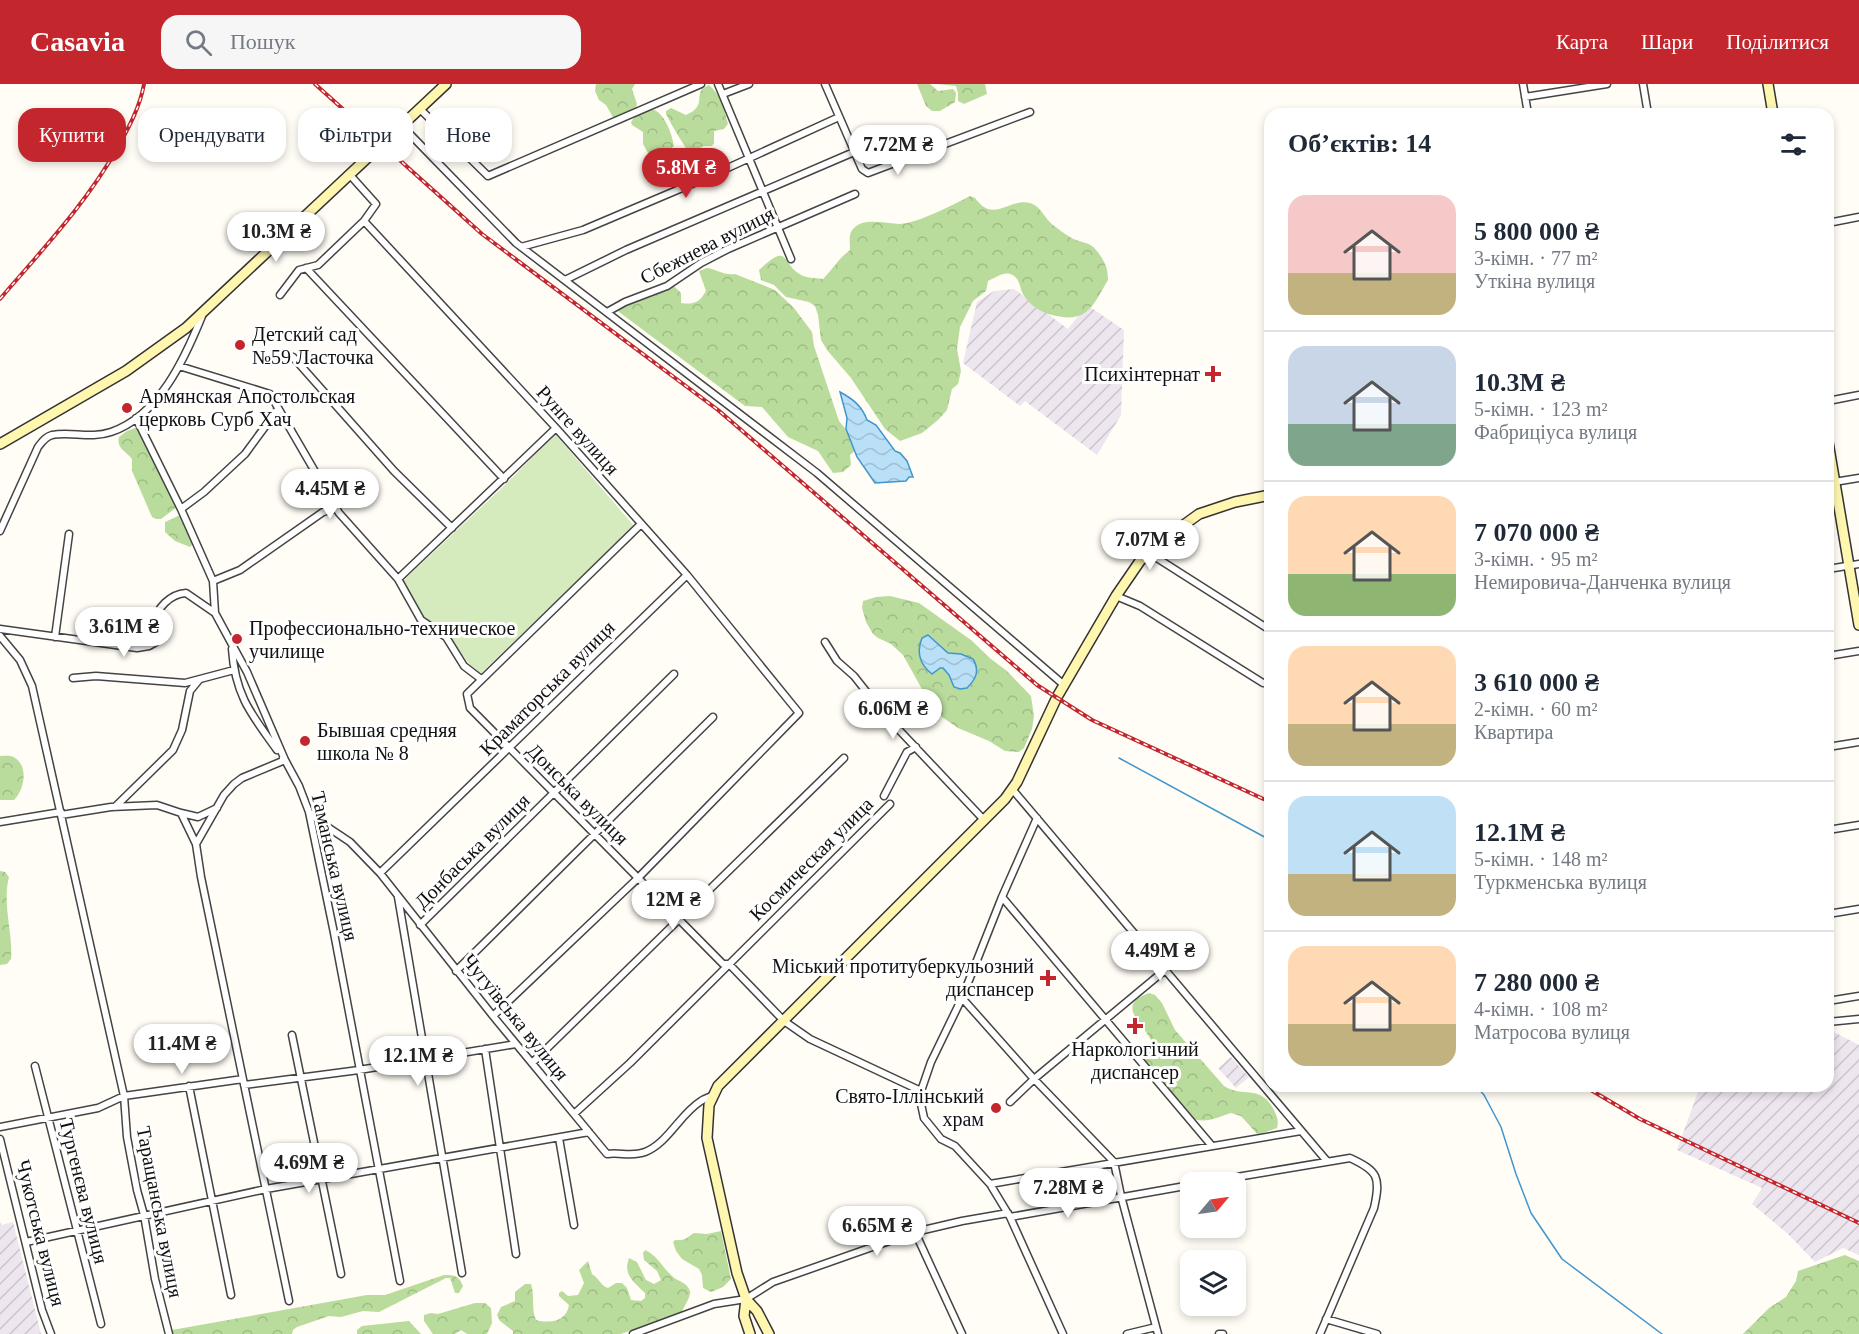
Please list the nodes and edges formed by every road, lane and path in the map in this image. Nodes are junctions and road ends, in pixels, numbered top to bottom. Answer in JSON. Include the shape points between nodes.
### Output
{"nodes":[{"id":1,"x":446,"y":84,"type":"edge"},
{"id":2,"x":701,"y":84,"type":"edge"},
{"id":3,"x":718,"y":84,"type":"edge"},
{"id":4,"x":749,"y":84,"type":"edge"},
{"id":5,"x":825,"y":84,"type":"edge"},
{"id":6,"x":1523,"y":84,"type":"edge"},
{"id":7,"x":1607,"y":84,"type":"edge"},
{"id":8,"x":1643,"y":84,"type":"edge"},
{"id":9,"x":1768,"y":84,"type":"edge"},
{"id":10,"x":723,"y":94,"type":"junction"},
{"id":11,"x":1526,"y":97,"type":"junction"},
{"id":12,"x":1527,"y":108,"type":"edge"},
{"id":13,"x":1647,"y":108,"type":"edge"},
{"id":14,"x":1772,"y":108,"type":"edge"},
{"id":15,"x":420,"y":109,"type":"junction"},
{"id":16,"x":1030,"y":112,"type":"dead end"},
{"id":17,"x":413,"y":116,"type":"edge"},
{"id":18,"x":839,"y":117,"type":"junction"},
{"id":19,"x":413,"y":137,"type":"edge"},
{"id":20,"x":854,"y":152,"type":"junction"},
{"id":21,"x":749,"y":159,"type":"junction"},
{"id":22,"x":364,"y":162,"type":"edge"},
{"id":23,"x":350,"y":175,"type":"junction"},
{"id":24,"x":763,"y":192,"type":"junction"},
{"id":25,"x":855,"y":194,"type":"dead end"},
{"id":26,"x":1859,"y":217,"type":"edge"},
{"id":27,"x":364,"y":221,"type":"junction"},
{"id":28,"x":1834,"y":222,"type":"edge"},
{"id":29,"x":777,"y":227,"type":"junction"},
{"id":30,"x":521,"y":247,"type":"junction"},
{"id":31,"x":791,"y":259,"type":"dead end"},
{"id":32,"x":306,"y":268,"type":"junction"},
{"id":33,"x":565,"y":280,"type":"junction"},
{"id":34,"x":280,"y":295,"type":"dead end"},
{"id":35,"x":607,"y":312,"type":"junction"},
{"id":36,"x":204,"y":313,"type":"junction"},
{"id":37,"x":293,"y":357,"type":"dead end"},
{"id":38,"x":179,"y":366,"type":"junction"},
{"id":39,"x":1859,"y":395,"type":"edge"},
{"id":40,"x":1834,"y":400,"type":"edge"},
{"id":41,"x":278,"y":409,"type":"junction"},
{"id":42,"x":136,"y":418,"type":"junction"},
{"id":43,"x":556,"y":428,"type":"junction"},
{"id":44,"x":0,"y":444,"type":"edge"},
{"id":45,"x":1859,"y":478,"type":"edge"},
{"id":46,"x":504,"y":479,"type":"junction"},
{"id":47,"x":1834,"y":482,"type":"edge"},
{"id":48,"x":1834,"y":490,"type":"edge"},
{"id":49,"x":1264,"y":496,"type":"edge"},
{"id":50,"x":337,"y":508,"type":"junction"},
{"id":51,"x":181,"y":509,"type":"junction"},
{"id":52,"x":640,"y":525,"type":"junction"},
{"id":53,"x":452,"y":528,"type":"junction"},
{"id":54,"x":0,"y":531,"type":"edge"},
{"id":55,"x":69,"y":534,"type":"dead end"},
{"id":56,"x":1149,"y":553,"type":"junction"},
{"id":57,"x":1854,"y":565,"type":"edge"},
{"id":58,"x":1834,"y":568,"type":"edge"},
{"id":59,"x":687,"y":575,"type":"junction"},
{"id":60,"x":398,"y":579,"type":"junction"},
{"id":61,"x":213,"y":580,"type":"junction"},
{"id":62,"x":1116,"y":596,"type":"junction"},
{"id":63,"x":215,"y":613,"type":"junction"},
{"id":64,"x":1859,"y":625,"type":"edge"},
{"id":65,"x":1264,"y":626,"type":"edge"},
{"id":66,"x":0,"y":629,"type":"edge"},
{"id":67,"x":0,"y":636,"type":"edge"},
{"id":68,"x":55,"y":637,"type":"junction"},
{"id":69,"x":825,"y":642,"type":"dead end"},
{"id":70,"x":232,"y":646,"type":"junction"},
{"id":71,"x":1859,"y":651,"type":"edge"},
{"id":72,"x":1834,"y":655,"type":"edge"},
{"id":73,"x":234,"y":670,"type":"junction"},
{"id":74,"x":674,"y":674,"type":"dead end"},
{"id":75,"x":73,"y":678,"type":"dead end"},
{"id":76,"x":481,"y":679,"type":"junction"},
{"id":77,"x":200,"y":680,"type":"junction"},
{"id":78,"x":1263,"y":682,"type":"dead end"},
{"id":79,"x":1064,"y":684,"type":"junction"},
{"id":80,"x":713,"y":717,"type":"dead end"},
{"id":81,"x":1859,"y":742,"type":"edge"},
{"id":82,"x":1834,"y":746,"type":"edge"},
{"id":83,"x":916,"y":747,"type":"junction"},
{"id":84,"x":510,"y":749,"type":"junction"},
{"id":85,"x":844,"y":758,"type":"dead end"},
{"id":86,"x":285,"y":760,"type":"junction"},
{"id":87,"x":1012,"y":789,"type":"junction"},
{"id":88,"x":554,"y":793,"type":"junction"},
{"id":89,"x":884,"y":796,"type":"dead end"},
{"id":90,"x":890,"y":804,"type":"dead end"},
{"id":91,"x":115,"y":807,"type":"junction"},
{"id":92,"x":217,"y":808,"type":"junction"},
{"id":93,"x":309,"y":812,"type":"junction"},
{"id":94,"x":61,"y":813,"type":"junction"},
{"id":95,"x":181,"y":813,"type":"junction"},
{"id":96,"x":1037,"y":818,"type":"junction"},
{"id":97,"x":984,"y":820,"type":"junction"},
{"id":98,"x":0,"y":822,"type":"edge"},
{"id":99,"x":1859,"y":825,"type":"edge"},
{"id":100,"x":1834,"y":829,"type":"edge"},
{"id":101,"x":595,"y":835,"type":"junction"},
{"id":102,"x":196,"y":844,"type":"junction"},
{"id":103,"x":380,"y":873,"type":"junction"},
{"id":104,"x":638,"y":878,"type":"junction"},
{"id":105,"x":398,"y":897,"type":"junction"},
{"id":106,"x":1002,"y":897,"type":"junction"},
{"id":107,"x":1859,"y":909,"type":"edge"},
{"id":108,"x":1834,"y":913,"type":"edge"},
{"id":109,"x":679,"y":919,"type":"junction"},
{"id":110,"x":420,"y":925,"type":"junction"},
{"id":111,"x":729,"y":964,"type":"junction"},
{"id":112,"x":1165,"y":970,"type":"junction"},
{"id":113,"x":456,"y":971,"type":"junction"},
{"id":114,"x":1859,"y":996,"type":"edge"},
{"id":115,"x":962,"y":998,"type":"junction"},
{"id":116,"x":1834,"y":1000,"type":"edge"},
{"id":117,"x":492,"y":1016,"type":"junction"},
{"id":118,"x":1859,"y":1019,"type":"edge"},
{"id":119,"x":1104,"y":1020,"type":"junction"},
{"id":120,"x":784,"y":1021,"type":"junction"},
{"id":121,"x":1834,"y":1021,"type":"edge"},
{"id":122,"x":292,"y":1035,"type":"dead end"},
{"id":123,"x":516,"y":1044,"type":"junction"},
{"id":124,"x":485,"y":1049,"type":"junction"},
{"id":125,"x":426,"y":1059,"type":"junction"},
{"id":126,"x":531,"y":1063,"type":"junction"},
{"id":127,"x":35,"y":1066,"type":"dead end"},
{"id":128,"x":359,"y":1070,"type":"junction"},
{"id":129,"x":301,"y":1078,"type":"junction"},
{"id":130,"x":1034,"y":1079,"type":"junction"},
{"id":131,"x":244,"y":1082,"type":"junction"},
{"id":132,"x":189,"y":1086,"type":"junction"},
{"id":133,"x":1264,"y":1087,"type":"edge"},
{"id":134,"x":716,"y":1090,"type":"junction"},
{"id":135,"x":921,"y":1091,"type":"junction"},
{"id":136,"x":1268,"y":1092,"type":"edge"},
{"id":137,"x":124,"y":1096,"type":"junction"},
{"id":138,"x":1010,"y":1102,"type":"dead end"},
{"id":139,"x":574,"y":1114,"type":"junction"},
{"id":140,"x":49,"y":1118,"type":"junction"},
{"id":141,"x":0,"y":1127,"type":"edge"},
{"id":142,"x":1301,"y":1131,"type":"junction"},
{"id":143,"x":589,"y":1132,"type":"junction"},
{"id":144,"x":560,"y":1138,"type":"junction"},
{"id":145,"x":0,"y":1139,"type":"edge"},
{"id":146,"x":1212,"y":1146,"type":"junction"},
{"id":147,"x":501,"y":1148,"type":"junction"},
{"id":148,"x":443,"y":1159,"type":"junction"},
{"id":149,"x":1326,"y":1160,"type":"junction"},
{"id":150,"x":1114,"y":1162,"type":"junction"},
{"id":151,"x":378,"y":1170,"type":"junction"},
{"id":152,"x":1246,"y":1176,"type":"edge"},
{"id":153,"x":322,"y":1179,"type":"junction"},
{"id":154,"x":990,"y":1184,"type":"junction"},
{"id":155,"x":1180,"y":1187,"type":"edge"},
{"id":156,"x":266,"y":1189,"type":"junction"},
{"id":157,"x":1120,"y":1196,"type":"junction"},
{"id":158,"x":212,"y":1200,"type":"junction"},
{"id":159,"x":144,"y":1215,"type":"junction"},
{"id":160,"x":1009,"y":1215,"type":"junction"},
{"id":161,"x":574,"y":1225,"type":"dead end"},
{"id":162,"x":76,"y":1231,"type":"junction"},
{"id":163,"x":915,"y":1232,"type":"junction"},
{"id":164,"x":26,"y":1242,"type":"junction"},
{"id":165,"x":516,"y":1254,"type":"dead end"},
{"id":166,"x":462,"y":1273,"type":"dead end"},
{"id":167,"x":341,"y":1274,"type":"dead end"},
{"id":168,"x":400,"y":1281,"type":"dead end"},
{"id":169,"x":231,"y":1296,"type":"dead end"},
{"id":170,"x":746,"y":1299,"type":"junction"},
{"id":171,"x":289,"y":1301,"type":"dead end"},
{"id":172,"x":1326,"y":1319,"type":"junction"},
{"id":173,"x":101,"y":1324,"type":"dead end"},
{"id":174,"x":1157,"y":1331,"type":"edge"},
{"id":175,"x":51,"y":1334,"type":"edge"},
{"id":176,"x":169,"y":1334,"type":"edge"},
{"id":177,"x":633,"y":1334,"type":"edge"},
{"id":178,"x":750,"y":1334,"type":"edge"},
{"id":179,"x":769,"y":1334,"type":"edge"},
{"id":180,"x":962,"y":1334,"type":"edge"},
{"id":181,"x":1063,"y":1334,"type":"edge"},
{"id":182,"x":1127,"y":1334,"type":"edge"},
{"id":183,"x":1320,"y":1334,"type":"edge"},
{"id":184,"x":1377,"y":1334,"type":"edge"}],
"edges":[{"from":1,"to":15,"type":"street"},
{"from":2,"to":15,"type":"street","via":[[488,176]]},
{"from":3,"to":10,"type":"street"},
{"from":4,"to":10,"type":"street"},
{"from":5,"to":18,"type":"street"},
{"from":6,"to":11,"type":"street"},
{"from":7,"to":11,"type":"street"},
{"from":8,"to":13,"type":"street"},
{"from":9,"to":14,"type":"street"},
{"from":10,"to":21,"type":"street"},
{"from":11,"to":12,"type":"street"},
{"from":15,"to":17,"type":"street"},
{"from":16,"to":20,"type":"street","via":[[868,173]]},
{"from":18,"to":20,"type":"street"},
{"from":18,"to":21,"type":"street"},
{"from":19,"to":30,"type":"street"},
{"from":20,"to":24,"type":"street"},
{"from":21,"to":24,"type":"street"},
{"from":21,"to":30,"type":"street","via":[[583,230]]},
{"from":22,"to":23,"type":"street"},
{"from":23,"to":27,"type":"street","via":[[376,204]]},
{"from":23,"to":36,"type":"street"},
{"from":24,"to":29,"type":"street"},
{"from":24,"to":33,"type":"street"},
{"from":25,"to":29,"type":"street","name":"Сбежнева вулиця"},
{"from":26,"to":28,"type":"street"},
{"from":27,"to":32,"type":"street","via":[[318,265]]},
{"from":27,"to":43,"type":"street","name":"Рунге вулиця"},
{"from":29,"to":31,"type":"street"},
{"from":29,"to":35,"type":"street","name":"Сбежнева вулиця","via":[[701,263],[667,286]]},
{"from":30,"to":33,"type":"street"},
{"from":32,"to":34,"type":"street","via":[[299,270]]},
{"from":32,"to":46,"type":"street"},
{"from":33,"to":35,"type":"street"},
{"from":35,"to":79,"type":"street","via":[[817,472]]},
{"from":36,"to":38,"type":"street"},
{"from":36,"to":44,"type":"street","via":[[126,371]]},
{"from":37,"to":53,"type":"street","via":[[394,471]]},
{"from":38,"to":41,"type":"street","via":[[270,394]]},
{"from":38,"to":42,"type":"street","via":[[158,400]]},
{"from":39,"to":40,"type":"street"},
{"from":41,"to":50,"type":"street"},
{"from":41,"to":51,"type":"street","via":[[245,454]]},
{"from":42,"to":51,"type":"street","name":"Таманська вулиця"},
{"from":42,"to":54,"type":"street","via":[[112,432],[52,435],[44,439]]},
{"from":43,"to":46,"type":"street"},
{"from":43,"to":52,"type":"street","name":"Рунге вулиця"},
{"from":45,"to":47,"type":"street"},
{"from":46,"to":53,"type":"street"},
{"from":48,"to":57,"type":"street"},
{"from":49,"to":56,"type":"street","via":[[1199,514]]},
{"from":50,"to":60,"type":"street"},
{"from":50,"to":61,"type":"street","via":[[323,512],[240,570]]},
{"from":51,"to":61,"type":"street","name":"Таманська вулиця"},
{"from":52,"to":59,"type":"street","name":"Рунге вулиця"},
{"from":52,"to":76,"type":"street"},
{"from":53,"to":60,"type":"street"},
{"from":55,"to":68,"type":"street"},
{"from":56,"to":62,"type":"street"},
{"from":56,"to":65,"type":"street"},
{"from":57,"to":58,"type":"street"},
{"from":57,"to":64,"type":"street"},
{"from":59,"to":84,"type":"street","name":"Краматорська вулиця"},
{"from":59,"to":104,"type":"street","name":"Рунге вулиця","via":[[799,713]]},
{"from":60,"to":76,"type":"street","via":[[421,620],[446,637],[464,666]]},
{"from":61,"to":63,"type":"street","name":"Таманська вулиця"},
{"from":62,"to":78,"type":"street","via":[[1140,606]]},
{"from":62,"to":79,"type":"street"},
{"from":63,"to":68,"type":"street","via":[[181,593],[158,610],[156,642],[149,646],[137,648]]},
{"from":63,"to":70,"type":"street","name":"Таманська вулиця"},
{"from":66,"to":68,"type":"street"},
{"from":67,"to":94,"type":"street","name":"Таращанська вулиця","via":[[20,660],[32,686]]},
{"from":69,"to":83,"type":"street","via":[[837,661]]},
{"from":70,"to":73,"type":"street"},
{"from":70,"to":86,"type":"street","name":"Таманська вулиця"},
{"from":71,"to":72,"type":"street"},
{"from":73,"to":77,"type":"street"},
{"from":73,"to":86,"type":"street","via":[[245,705]]},
{"from":74,"to":88,"type":"street","name":"Донбаська вулиця"},
{"from":75,"to":77,"type":"street","via":[[96,676],[184,683]]},
{"from":76,"to":84,"type":"street","name":"Донська вулиця","via":[[467,694],[470,708]]},
{"from":77,"to":91,"type":"street","via":[[190,691],[182,730],[173,750]]},
{"from":79,"to":87,"type":"street"},
{"from":80,"to":101,"type":"street"},
{"from":81,"to":82,"type":"street"},
{"from":83,"to":89,"type":"street","via":[[907,752]]},
{"from":83,"to":97,"type":"street"},
{"from":84,"to":88,"type":"street","name":"Донська вулиця"},
{"from":84,"to":103,"type":"street","name":"Краматорська вулиця"},
{"from":85,"to":109,"type":"street"},
{"from":86,"to":92,"type":"street","via":[[234,784]]},
{"from":86,"to":93,"type":"street","name":"Таманська вулиця"},
{"from":87,"to":96,"type":"street"},
{"from":87,"to":97,"type":"street"},
{"from":88,"to":101,"type":"street","name":"Донська вулиця"},
{"from":88,"to":110,"type":"street","name":"Донбаська вулиця"},
{"from":90,"to":111,"type":"street","name":"Космическая улица"},
{"from":91,"to":94,"type":"street"},
{"from":91,"to":95,"type":"street","via":[[157,805]]},
{"from":92,"to":95,"type":"street","via":[[198,818]]},
{"from":92,"to":102,"type":"street"},
{"from":93,"to":103,"type":"street","name":"Чугуївська вулиця","via":[[350,842]]},
{"from":93,"to":128,"type":"street","name":"Таманська вулиця"},
{"from":94,"to":98,"type":"street"},
{"from":94,"to":137,"type":"street","name":"Таращанська вулиця"},
{"from":95,"to":102,"type":"street"},
{"from":96,"to":106,"type":"street"},
{"from":96,"to":112,"type":"street"},
{"from":97,"to":120,"type":"street"},
{"from":99,"to":100,"type":"street"},
{"from":101,"to":104,"type":"street","name":"Донська вулиця"},
{"from":101,"to":113,"type":"street"},
{"from":102,"to":131,"type":"street"},
{"from":103,"to":105,"type":"street","name":"Чугуївська вулиця"},
{"from":104,"to":109,"type":"street","name":"Донська вулиця"},
{"from":104,"to":117,"type":"street"},
{"from":105,"to":110,"type":"street","name":"Чугуївська вулиця"},
{"from":105,"to":125,"type":"street"},
{"from":106,"to":115,"type":"street"},
{"from":106,"to":119,"type":"street"},
{"from":107,"to":108,"type":"street"},
{"from":109,"to":111,"type":"street","name":"Донська вулиця","via":[[723,964]]},
{"from":109,"to":126,"type":"street"},
{"from":110,"to":113,"type":"street","name":"Чугуївська вулиця"},
{"from":111,"to":120,"type":"street","name":"Донська вулиця"},
{"from":111,"to":139,"type":"street","name":"Космическая улица"},
{"from":112,"to":119,"type":"street"},
{"from":112,"to":133,"type":"street"},
{"from":113,"to":117,"type":"street","name":"Чугуївська вулиця"},
{"from":114,"to":116,"type":"street"},
{"from":115,"to":130,"type":"street"},
{"from":115,"to":135,"type":"street"},
{"from":117,"to":123,"type":"street","name":"Чугуївська вулиця"},
{"from":118,"to":121,"type":"street"},
{"from":119,"to":130,"type":"street"},
{"from":119,"to":146,"type":"street"},
{"from":120,"to":134,"type":"street"},
{"from":120,"to":135,"type":"street","name":"Донська вулиця","via":[[810,1039]]},
{"from":122,"to":129,"type":"street"},
{"from":123,"to":124,"type":"street"},
{"from":123,"to":126,"type":"street","name":"Чугуївська вулиця"},
{"from":124,"to":125,"type":"street"},
{"from":124,"to":147,"type":"street"},
{"from":125,"to":128,"type":"street"},
{"from":125,"to":148,"type":"street"},
{"from":126,"to":139,"type":"street","name":"Чугуївська вулиця"},
{"from":127,"to":140,"type":"street","name":"Тургенєва вулиця"},
{"from":128,"to":129,"type":"street"},
{"from":128,"to":151,"type":"street","name":"Таманська вулиця"},
{"from":129,"to":131,"type":"street"},
{"from":129,"to":153,"type":"street"},
{"from":130,"to":138,"type":"street"},
{"from":130,"to":150,"type":"street"},
{"from":131,"to":132,"type":"street"},
{"from":131,"to":156,"type":"street"},
{"from":132,"to":137,"type":"street"},
{"from":132,"to":158,"type":"street"},
{"from":134,"to":143,"type":"street","name":"Чугуївська вулиця","via":[[646,1152],[608,1154]]},
{"from":134,"to":170,"type":"street","via":[[709,1105],[707,1138]]},
{"from":135,"to":154,"type":"street","via":[[924,1118]]},
{"from":136,"to":142,"type":"street"},
{"from":137,"to":140,"type":"street","via":[[98,1108]]},
{"from":137,"to":159,"type":"street","name":"Таращанська вулиця","via":[[127,1137]]},
{"from":139,"to":143,"type":"street","name":"Чугуївська вулиця"},
{"from":140,"to":141,"type":"street"},
{"from":140,"to":162,"type":"street","name":"Тургенєва вулиця"},
{"from":142,"to":146,"type":"street"},
{"from":142,"to":149,"type":"street"},
{"from":143,"to":144,"type":"street"},
{"from":144,"to":147,"type":"street"},
{"from":144,"to":161,"type":"street"},
{"from":145,"to":164,"type":"street","name":"Чукотська вулиця"},
{"from":146,"to":150,"type":"street"},
{"from":147,"to":148,"type":"street"},
{"from":147,"to":165,"type":"street"},
{"from":148,"to":151,"type":"street"},
{"from":148,"to":166,"type":"street"},
{"from":149,"to":152,"type":"street"},
{"from":149,"to":172,"type":"street","via":[[1350,1158],[1369,1166],[1377,1179],[1374,1208]]},
{"from":150,"to":154,"type":"street"},
{"from":150,"to":157,"type":"street"},
{"from":151,"to":153,"type":"street"},
{"from":151,"to":168,"type":"street","name":"Таманська вулиця"},
{"from":153,"to":156,"type":"street"},
{"from":153,"to":167,"type":"street"},
{"from":154,"to":160,"type":"street"},
{"from":155,"to":157,"type":"street"},
{"from":156,"to":158,"type":"street"},
{"from":156,"to":171,"type":"street"},
{"from":157,"to":160,"type":"street"},
{"from":157,"to":174,"type":"street"},
{"from":158,"to":159,"type":"street"},
{"from":158,"to":169,"type":"street"},
{"from":159,"to":162,"type":"street"},
{"from":159,"to":176,"type":"street","name":"Таращанська вулиця"},
{"from":160,"to":163,"type":"street"},
{"from":160,"to":181,"type":"street"},
{"from":162,"to":164,"type":"street"},
{"from":162,"to":173,"type":"street","name":"Тургенєва вулиця"},
{"from":163,"to":170,"type":"street","via":[[773,1282]]},
{"from":163,"to":180,"type":"street"},
{"from":164,"to":175,"type":"street","name":"Чукотська вулиця"},
{"from":170,"to":177,"type":"street","via":[[714,1304]]},
{"from":170,"to":178,"type":"street","via":[[744,1316]]},
{"from":170,"to":179,"type":"street"},
{"from":172,"to":183,"type":"street"},
{"from":172,"to":184,"type":"street"},
{"from":174,"to":182,"type":"street"}]}
